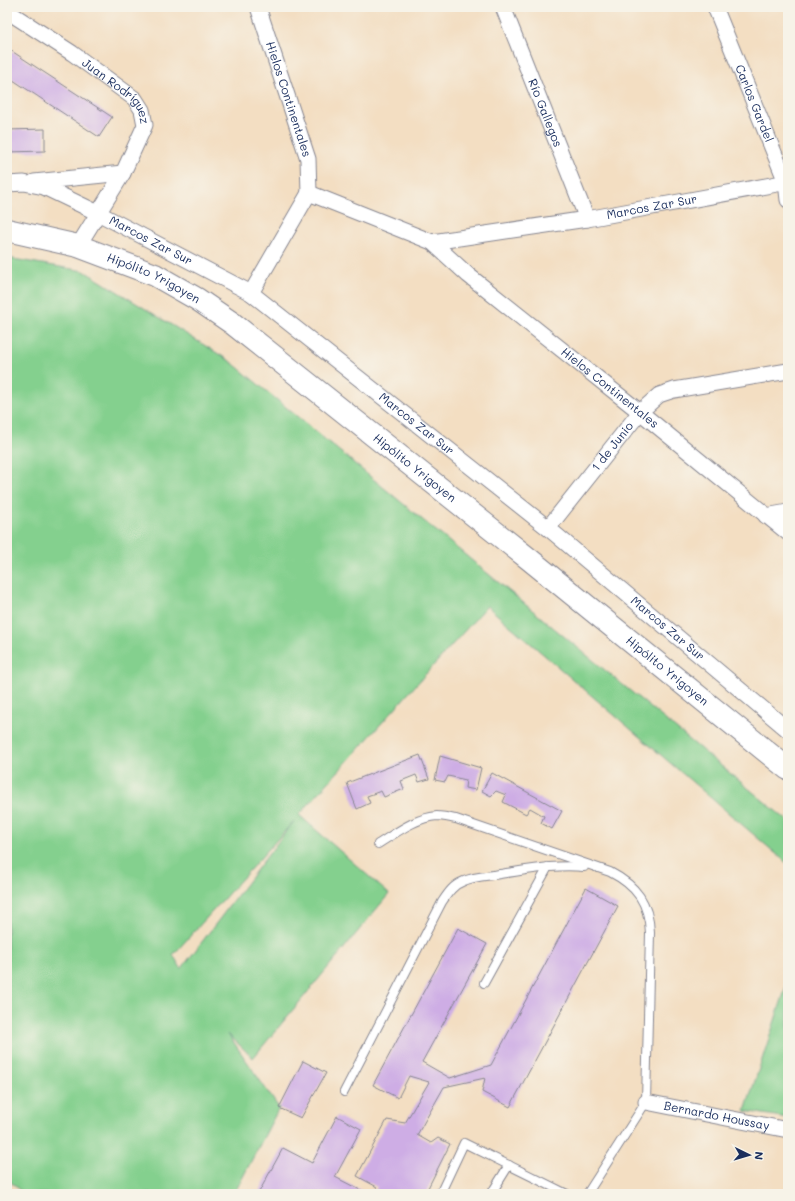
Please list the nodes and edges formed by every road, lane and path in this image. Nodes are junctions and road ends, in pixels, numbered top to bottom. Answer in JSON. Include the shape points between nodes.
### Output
{"nodes":[{"id":1,"x":258,"y":7,"type":"edge"},
{"id":2,"x":503,"y":7,"type":"edge"},
{"id":3,"x":716,"y":7,"type":"edge"},
{"id":4,"x":7,"y":11,"type":"edge"},
{"id":5,"x":123,"y":173,"type":"junction"},
{"id":6,"x":787,"y":182,"type":"edge"},
{"id":7,"x":24,"y":183,"type":"junction"},
{"id":8,"x":7,"y":184,"type":"edge"},
{"id":9,"x":309,"y":192,"type":"junction"},
{"id":10,"x":788,"y":200,"type":"edge"},
{"id":11,"x":98,"y":213,"type":"junction"},
{"id":12,"x":587,"y":218,"type":"junction"},
{"id":13,"x":7,"y":230,"type":"edge"},
{"id":14,"x":432,"y":242,"type":"junction"},
{"id":15,"x":78,"y":246,"type":"junction"},
{"id":16,"x":251,"y":293,"type":"junction"},
{"id":17,"x":788,"y":371,"type":"edge"},
{"id":18,"x":640,"y":412,"type":"junction"},
{"id":19,"x":788,"y":512,"type":"edge"},
{"id":20,"x":766,"y":516,"type":"junction"},
{"id":21,"x":548,"y":528,"type":"junction"},
{"id":22,"x":788,"y":533,"type":"edge"},
{"id":23,"x":788,"y":730,"type":"edge"},
{"id":24,"x":788,"y":769,"type":"edge"},
{"id":25,"x":378,"y":844,"type":"dead end"},
{"id":26,"x":548,"y":867,"type":"junction"},
{"id":27,"x":596,"y":868,"type":"junction"},
{"id":28,"x":484,"y":983,"type":"dead end"},
{"id":29,"x":344,"y":1092,"type":"dead end"},
{"id":30,"x":646,"y":1102,"type":"junction"},
{"id":31,"x":788,"y":1130,"type":"edge"},
{"id":32,"x":509,"y":1165,"type":"junction"},
{"id":33,"x":440,"y":1194,"type":"edge"},
{"id":34,"x":491,"y":1194,"type":"edge"},
{"id":35,"x":567,"y":1194,"type":"edge"},
{"id":36,"x":587,"y":1194,"type":"edge"}],
"edges":[{"from":1,"to":9,"type":"street","name":"Hielos Continentales","via":[[308,159]]},
{"from":2,"to":12,"type":"street","name":"Río Gallegos"},
{"from":3,"to":6,"type":"street","name":"Carlos Gardel"},
{"from":4,"to":5,"type":"street","name":"Juan Rodríguez","via":[[72,53],[135,99],[142,110],[144,125]]},
{"from":5,"to":7,"type":"street"},
{"from":5,"to":11,"type":"street","name":"Juan Rodríguez"},
{"from":6,"to":10,"type":"street","name":"Carlos Gardel"},
{"from":6,"to":12,"type":"street","name":"Marcos Zar Sur"},
{"from":7,"to":8,"type":"street","name":"Marcos Zar Sur"},
{"from":7,"to":11,"type":"street","name":"Marcos Zar Sur","via":[[44,187]]},
{"from":9,"to":14,"type":"street"},
{"from":9,"to":16,"type":"street"},
{"from":11,"to":15,"type":"street","name":"Juan Rodríguez"},
{"from":11,"to":16,"type":"street","name":"Marcos Zar Sur"},
{"from":12,"to":14,"type":"street","name":"Marcos Zar Sur"},
{"from":13,"to":15,"type":"main road","name":"Hipólito Yrigoyen"},
{"from":14,"to":18,"type":"street","name":"Hielos Continentales","via":[[468,276]]},
{"from":15,"to":24,"type":"main road","name":"Hipólito Yrigoyen","via":[[155,275],[232,323]]},
{"from":16,"to":21,"type":"street","name":"Marcos Zar Sur"},
{"from":17,"to":18,"type":"street","name":"1 de Junio","via":[[674,390],[659,396]]},
{"from":18,"to":20,"type":"street","name":"Hielos Continentales"},
{"from":18,"to":21,"type":"street","name":"1 de Junio"},
{"from":19,"to":20,"type":"street"},
{"from":20,"to":22,"type":"street","name":"Hielos Continentales"},
{"from":21,"to":23,"type":"street","name":"Marcos Zar Sur"},
{"from":25,"to":27,"type":"lane","via":[[424,818],[439,816],[456,819]]},
{"from":26,"to":27,"type":"lane"},
{"from":26,"to":28,"type":"lane"},
{"from":26,"to":29,"type":"lane","via":[[473,878],[457,884],[449,891]]},
{"from":27,"to":30,"type":"lane","via":[[610,872],[632,886],[641,896],[650,920]]},
{"from":30,"to":31,"type":"street","name":"Bernardo Houssay"},
{"from":30,"to":36,"type":"lane"},
{"from":32,"to":33,"type":"lane","via":[[464,1143]]},
{"from":32,"to":34,"type":"lane"},
{"from":32,"to":35,"type":"lane"}]}
